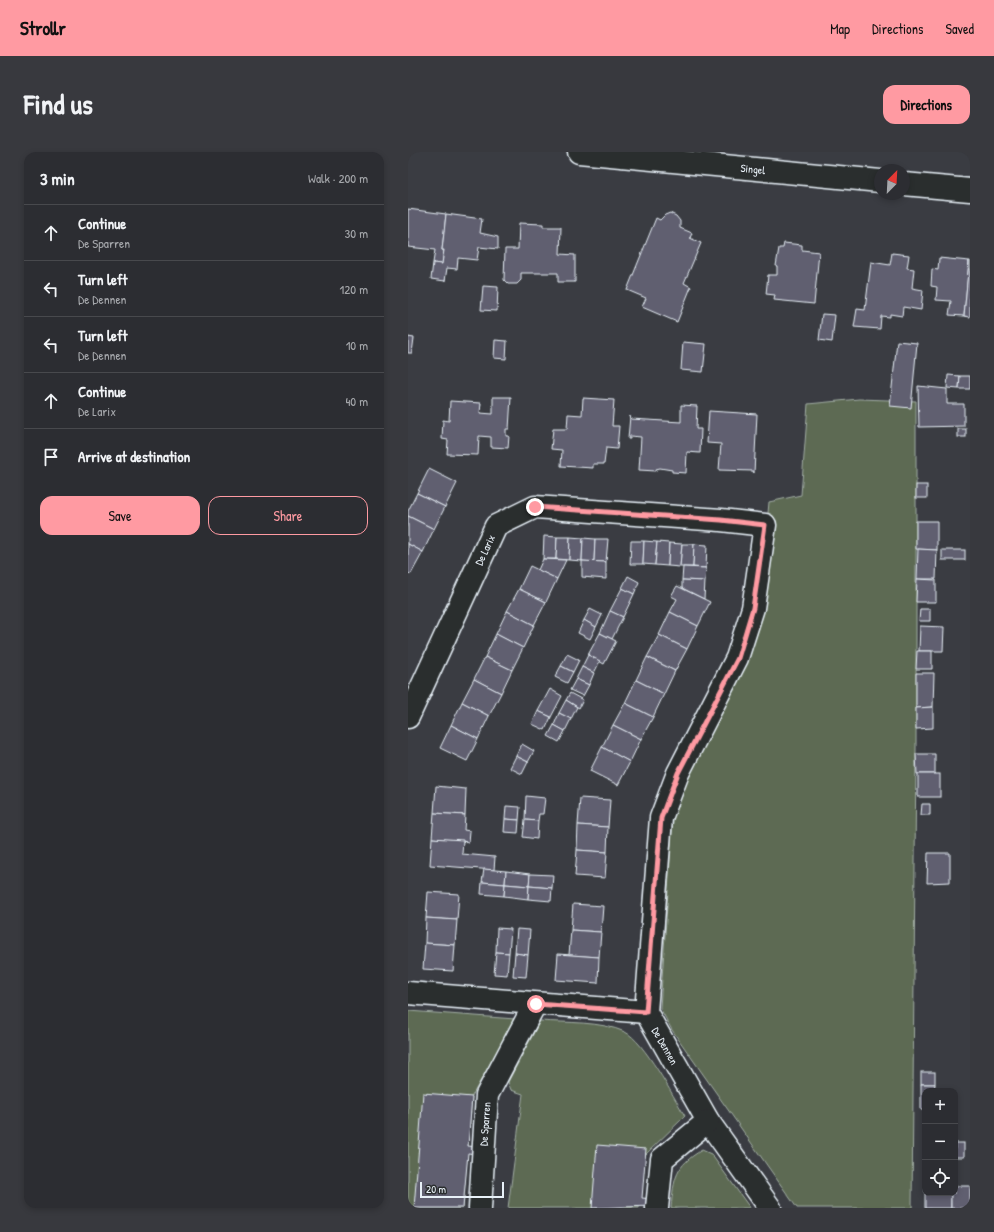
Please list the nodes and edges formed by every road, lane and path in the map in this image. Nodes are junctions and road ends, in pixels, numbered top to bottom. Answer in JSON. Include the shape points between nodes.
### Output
{"nodes":[{"id":1,"x":579,"y":152,"type":"edge"},
{"id":2,"x":874,"y":180,"type":"edge"},
{"id":3,"x":910,"y":185,"type":"edge"},
{"id":4,"x":970,"y":190,"type":"edge"},
{"id":5,"x":408,"y":717,"type":"edge"},
{"id":6,"x":408,"y":993,"type":"edge"},
{"id":7,"x":536,"y":1004,"type":"junction"},
{"id":8,"x":646,"y":1012,"type":"junction"},
{"id":9,"x":708,"y":1121,"type":"junction"},
{"id":10,"x":480,"y":1208,"type":"edge"},
{"id":11,"x":657,"y":1208,"type":"edge"},
{"id":12,"x":770,"y":1208,"type":"edge"}],
"edges":[{"from":1,"to":2,"type":"street","name":"Singel"},
{"from":3,"to":4,"type":"street"},
{"from":5,"to":8,"type":"street","name":"De Larix","via":[[496,526],[535,507],[765,525],[753,608],[738,658],[678,773],[661,818]]},
{"from":6,"to":7,"type":"street"},
{"from":7,"to":8,"type":"street"},
{"from":7,"to":10,"type":"street","name":"De Sparren","via":[[487,1095]]},
{"from":8,"to":9,"type":"street","name":"De Dennen"},
{"from":9,"to":11,"type":"street","via":[[662,1159]]},
{"from":9,"to":12,"type":"street","name":"De Dennen"}]}
